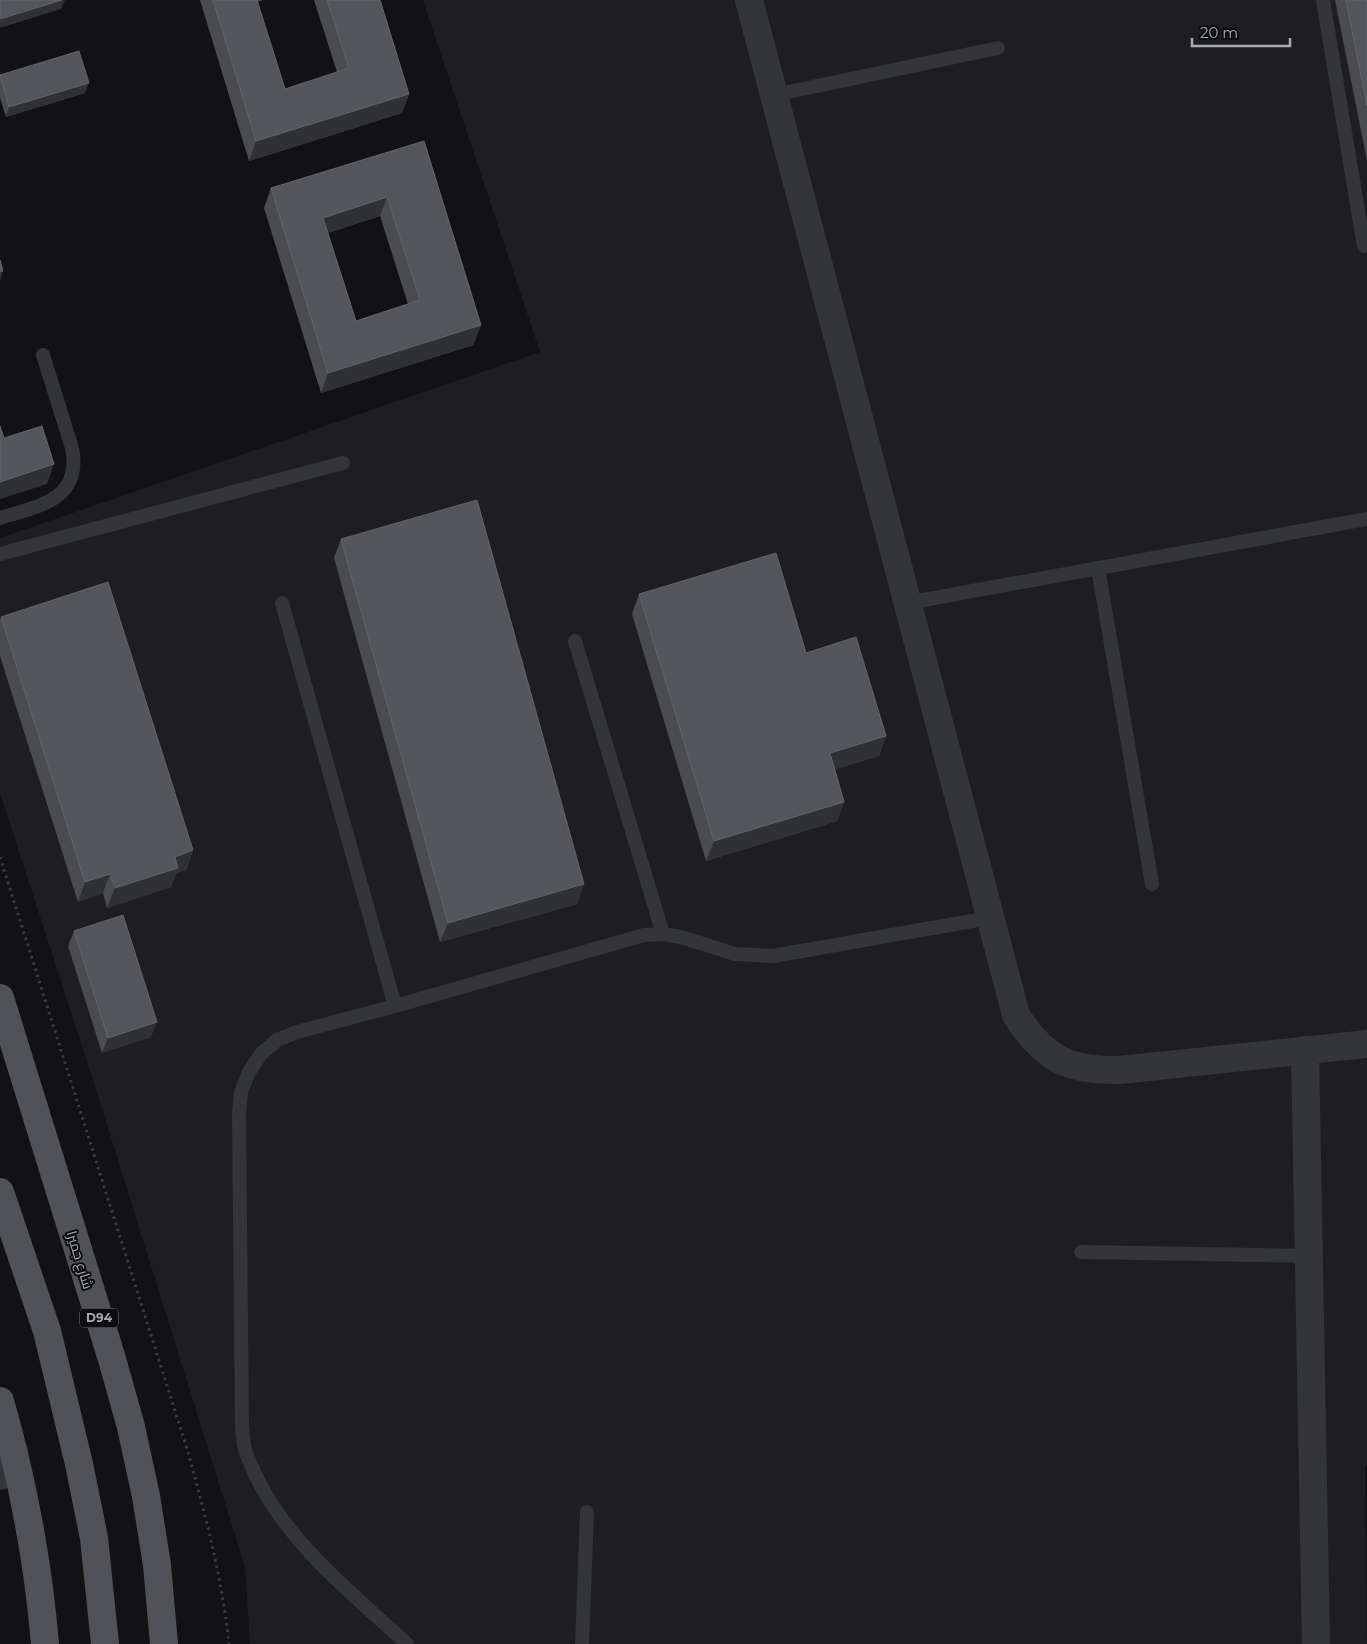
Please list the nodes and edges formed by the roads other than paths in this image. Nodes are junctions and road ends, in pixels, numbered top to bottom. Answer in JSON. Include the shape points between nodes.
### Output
{"nodes":[{"id":1,"x":749,"y":0,"type":"edge"},
{"id":2,"x":1323,"y":0,"type":"edge"},
{"id":3,"x":998,"y":48,"type":"dead end"},
{"id":4,"x":774,"y":94,"type":"junction"},
{"id":5,"x":1364,"y":246,"type":"dead end"},
{"id":6,"x":43,"y":355,"type":"dead end"},
{"id":7,"x":343,"y":463,"type":"dead end"},
{"id":8,"x":0,"y":518,"type":"edge"},
{"id":9,"x":1367,"y":520,"type":"edge"},
{"id":10,"x":2,"y":555,"type":"edge"},
{"id":11,"x":1098,"y":568,"type":"junction"},
{"id":12,"x":282,"y":603,"type":"dead end"},
{"id":13,"x":907,"y":603,"type":"junction"},
{"id":14,"x":575,"y":641,"type":"dead end"},
{"id":15,"x":1152,"y":884,"type":"dead end"},
{"id":16,"x":989,"y":918,"type":"junction"},
{"id":17,"x":662,"y":934,"type":"junction"},
{"id":18,"x":0,"y":998,"type":"edge"},
{"id":19,"x":395,"y":1006,"type":"junction"},
{"id":20,"x":1367,"y":1044,"type":"edge"},
{"id":21,"x":1305,"y":1050,"type":"junction"},
{"id":22,"x":0,"y":1192,"type":"edge"},
{"id":23,"x":1081,"y":1252,"type":"dead end"},
{"id":24,"x":1309,"y":1256,"type":"junction"},
{"id":25,"x":0,"y":1401,"type":"edge"},
{"id":26,"x":14,"y":1451,"type":"junction"},
{"id":27,"x":0,"y":1476,"type":"edge"},
{"id":28,"x":587,"y":1512,"type":"dead end"},
{"id":29,"x":45,"y":1644,"type":"edge"},
{"id":30,"x":104,"y":1644,"type":"edge"},
{"id":31,"x":164,"y":1644,"type":"edge"},
{"id":32,"x":407,"y":1644,"type":"edge"},
{"id":33,"x":582,"y":1644,"type":"edge"},
{"id":34,"x":1316,"y":1644,"type":"edge"}],
"edges":[{"from":1,"to":4,"type":"street"},
{"from":2,"to":5,"type":"lane"},
{"from":3,"to":4,"type":"lane"},
{"from":4,"to":13,"type":"street"},
{"from":6,"to":8,"type":"lane","via":[[72,448],[73,473],[68,485],[50,502]]},
{"from":7,"to":10,"type":"lane"},
{"from":9,"to":11,"type":"lane"},
{"from":11,"to":13,"type":"lane"},
{"from":11,"to":15,"type":"lane"},
{"from":12,"to":19,"type":"lane"},
{"from":13,"to":16,"type":"street"},
{"from":14,"to":17,"type":"lane"},
{"from":16,"to":17,"type":"lane","via":[[773,956],[735,954]]},
{"from":16,"to":21,"type":"street","via":[[1016,1015],[1029,1036],[1047,1053],[1070,1065],[1094,1071],[1120,1070]]},
{"from":17,"to":19,"type":"lane","via":[[644,935]]},
{"from":18,"to":31,"type":"main road","name":"شارع جميرا","number":"D94","via":[[132,1427],[157,1565]]},
{"from":19,"to":32,"type":"lane","via":[[277,1040],[257,1060],[241,1092],[242,1427],[245,1450],[253,1469],[285,1523],[329,1572]]},
{"from":20,"to":21,"type":"street"},
{"from":21,"to":24,"type":"street"},
{"from":22,"to":30,"type":"main road","via":[[47,1331],[77,1454],[94,1538]]},
{"from":23,"to":24,"type":"lane"},
{"from":24,"to":34,"type":"street"},
{"from":25,"to":26,"type":"main road"},
{"from":26,"to":27,"type":"street"},
{"from":26,"to":29,"type":"main road","via":[[36,1556]]},
{"from":28,"to":33,"type":"lane"}]}
